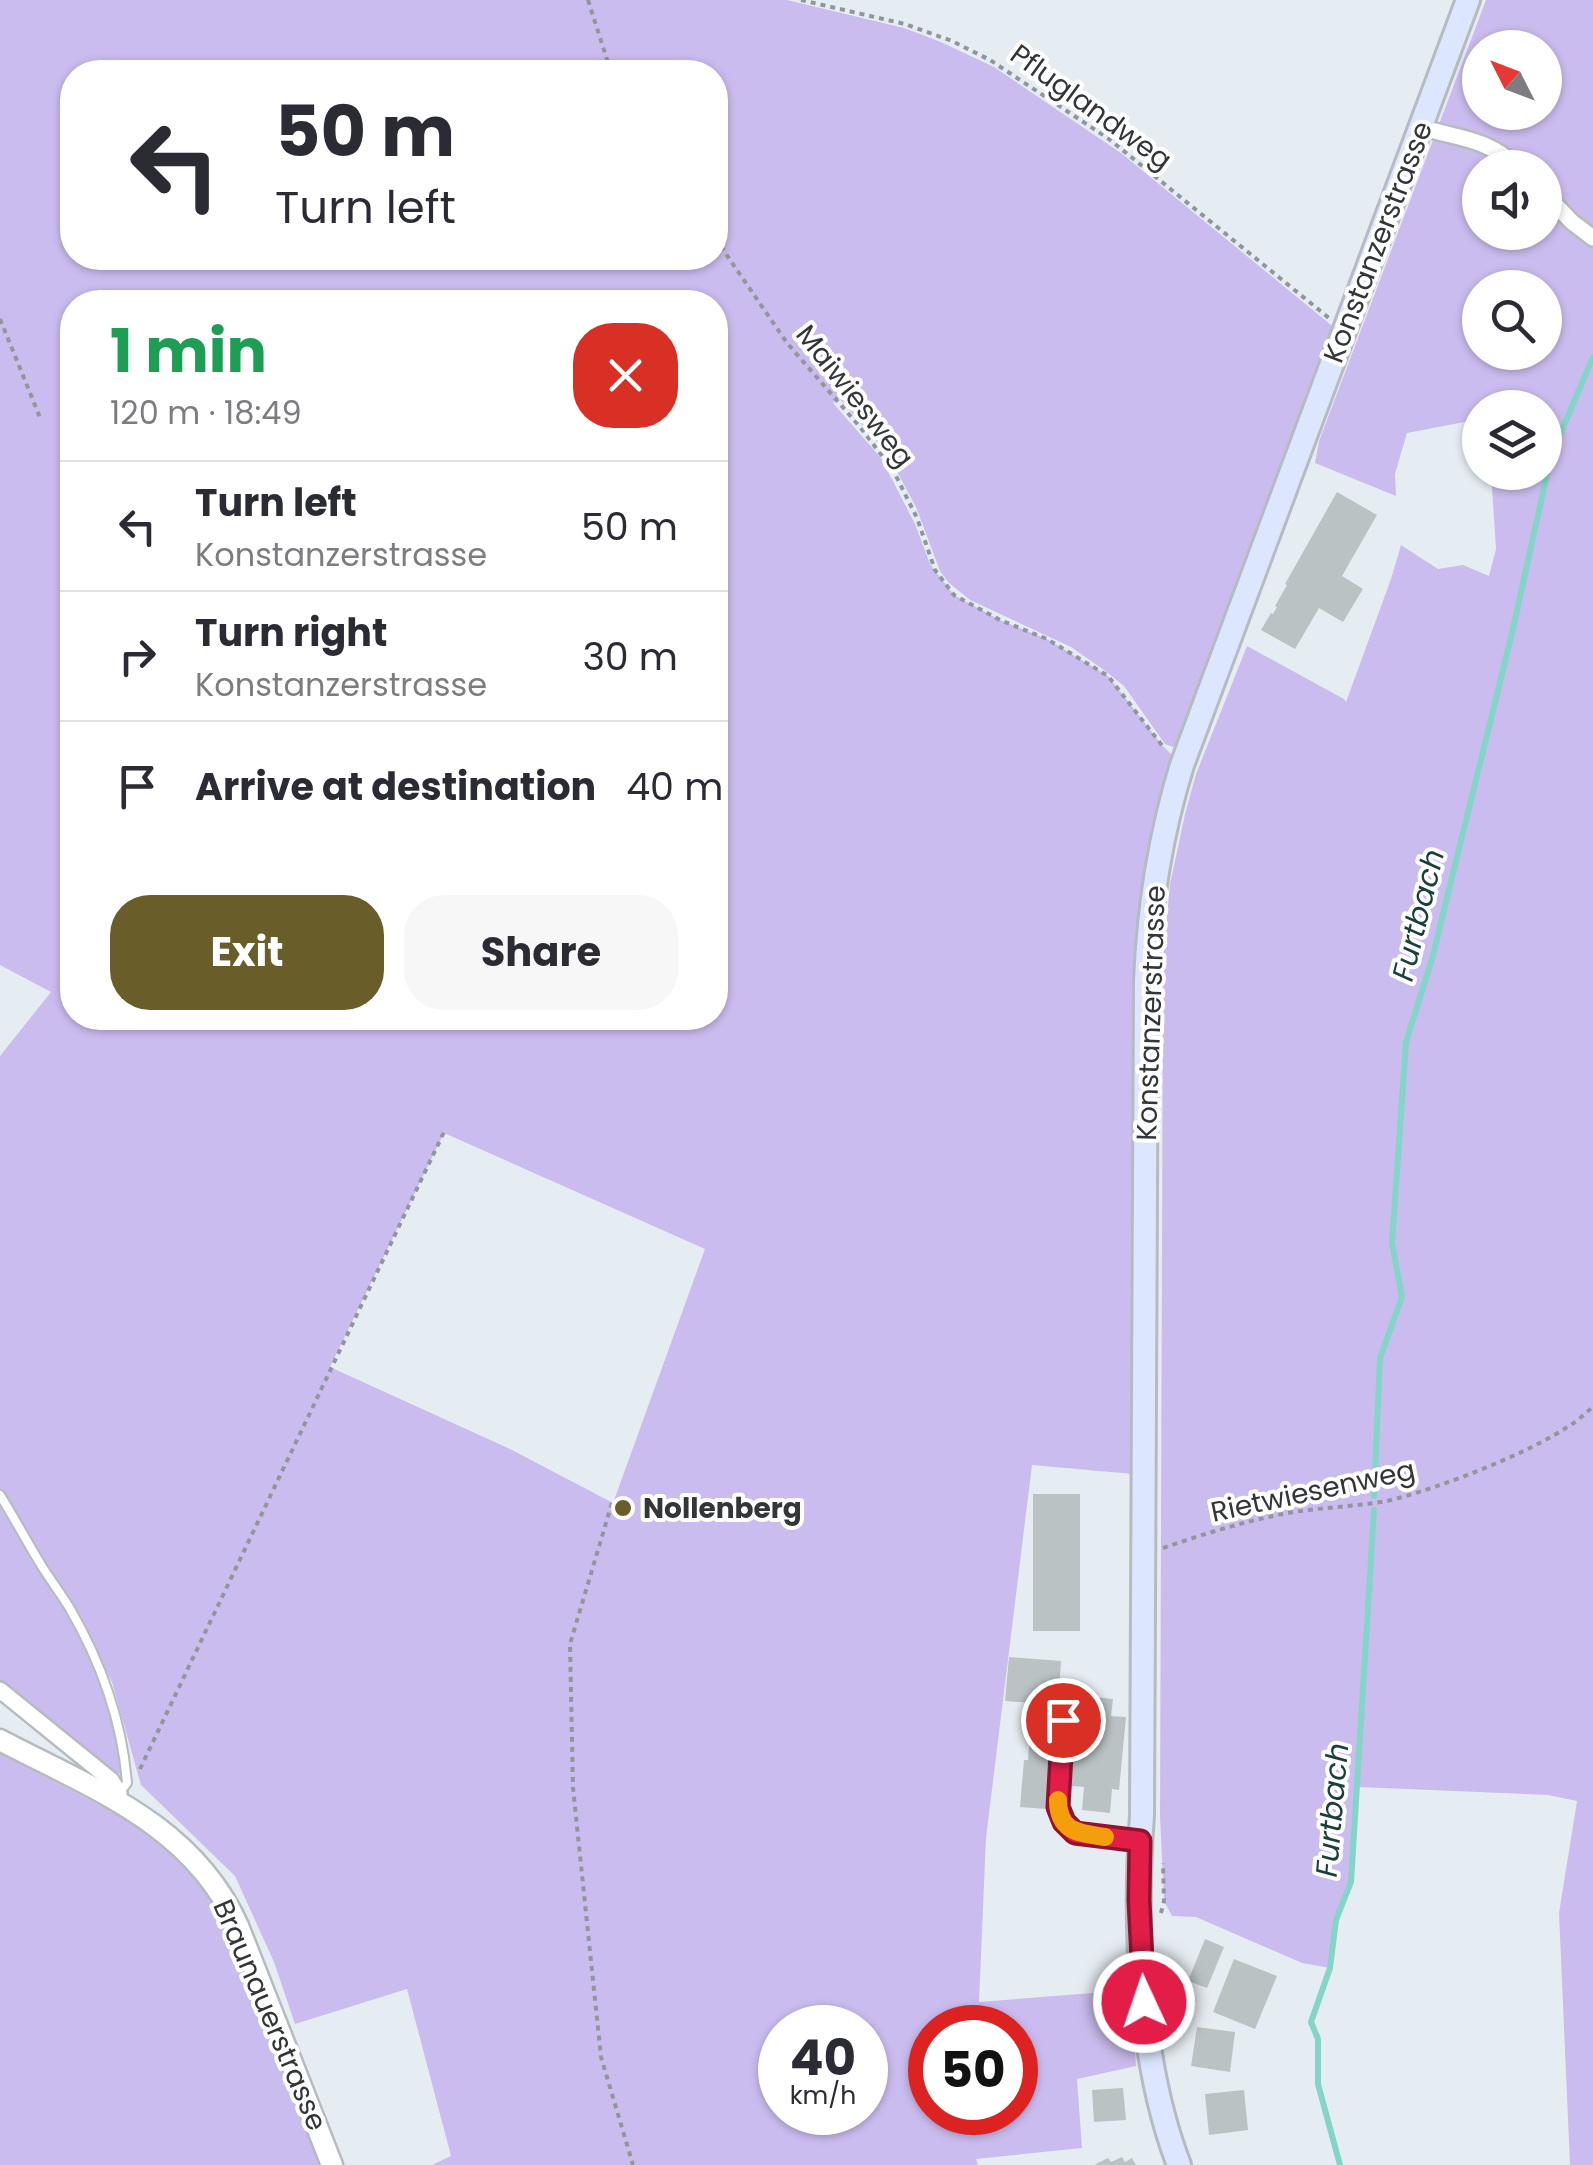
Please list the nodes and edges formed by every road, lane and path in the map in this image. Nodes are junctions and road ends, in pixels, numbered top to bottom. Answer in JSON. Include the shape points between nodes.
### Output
{"nodes":[{"id":1,"x":588,"y":0,"type":"edge"},
{"id":2,"x":801,"y":0,"type":"edge"},
{"id":3,"x":1468,"y":0,"type":"edge"},
{"id":4,"x":607,"y":60,"type":"edge"},
{"id":5,"x":1421,"y":127,"type":"junction"},
{"id":6,"x":1497,"y":150,"type":"edge"},
{"id":7,"x":1562,"y":212,"type":"edge"},
{"id":8,"x":1593,"y":238,"type":"edge"},
{"id":9,"x":728,"y":257,"type":"edge"},
{"id":10,"x":1322,"y":314,"type":"dead end"},
{"id":11,"x":0,"y":319,"type":"edge"},
{"id":12,"x":40,"y":420,"type":"dead end"},
{"id":13,"x":1182,"y":764,"type":"junction"},
{"id":14,"x":444,"y":1132,"type":"dead end"},
{"id":15,"x":1593,"y":1406,"type":"edge"},
{"id":16,"x":0,"y":1494,"type":"edge"},
{"id":17,"x":612,"y":1503,"type":"dead end"},
{"id":18,"x":1143,"y":1550,"type":"junction"},
{"id":19,"x":0,"y":1690,"type":"edge"},
{"id":20,"x":1063,"y":1720,"type":"dead end"},
{"id":21,"x":0,"y":1740,"type":"edge"},
{"id":22,"x":140,"y":1770,"type":"dead end"},
{"id":23,"x":118,"y":1797,"type":"junction"},
{"id":24,"x":1151,"y":1846,"type":"junction"},
{"id":25,"x":1164,"y":1901,"type":"dead end"},
{"id":26,"x":332,"y":2165,"type":"edge"},
{"id":27,"x":633,"y":2165,"type":"edge"},
{"id":28,"x":1179,"y":2165,"type":"edge"}],
"edges":[{"from":1,"to":4,"type":"path"},
{"from":2,"to":10,"type":"path","name":"Pfluglandweg","via":[[905,24],[990,60],[1109,139]]},
{"from":3,"to":5,"type":"main road","name":"Konstanzerstrasse"},
{"from":5,"to":6,"type":"street"},
{"from":5,"to":13,"type":"main road","name":"Konstanzerstrasse"},
{"from":7,"to":8,"type":"street"},
{"from":9,"to":13,"type":"path","name":"Maiwiesweg","via":[[787,344],[894,470],[935,570],[954,595],[1047,638],[1108,676]]},
{"from":11,"to":12,"type":"path"},
{"from":13,"to":18,"type":"main road","name":"Konstanzerstrasse","via":[[1158,859],[1148,947]]},
{"from":14,"to":22,"type":"path"},
{"from":15,"to":18,"type":"path","name":"Rietwiesenweg","via":[[1539,1442],[1408,1495],[1290,1512]]},
{"from":16,"to":23,"type":"lane","via":[[104,1677],[125,1765],[127,1784]]},
{"from":17,"to":27,"type":"path","via":[[570,1644],[573,1788],[601,2057]]},
{"from":18,"to":24,"type":"main road","name":"Konstanzerstrasse","via":[[1142,1796]]},
{"from":19,"to":23,"type":"street","via":[[111,1780]]},
{"from":20,"to":24,"type":"street","via":[[1058,1807],[1064,1822],[1075,1833]]},
{"from":21,"to":23,"type":"street","name":"Braunauerstrasse"},
{"from":23,"to":26,"type":"street","name":"Braunauerstrasse","via":[[182,1846],[221,1894]]},
{"from":24,"to":25,"type":"path"},
{"from":24,"to":28,"type":"main road","name":"Konstanzerstrasse","via":[[1139,1900],[1146,2024]]}]}
